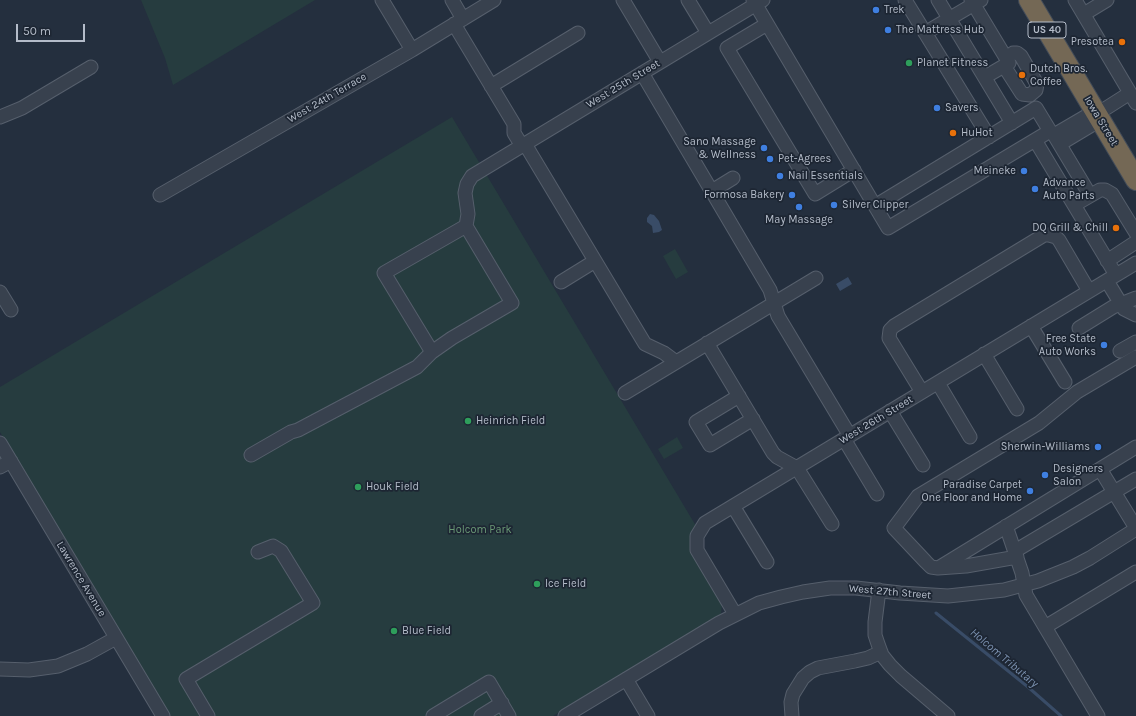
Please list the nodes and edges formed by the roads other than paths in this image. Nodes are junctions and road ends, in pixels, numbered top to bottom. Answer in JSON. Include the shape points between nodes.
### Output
{"nodes":[{"id":1,"x":382,"y":0,"type":"edge"},
{"id":2,"x":452,"y":0,"type":"edge"},
{"id":3,"x":494,"y":0,"type":"edge"},
{"id":4,"x":623,"y":0,"type":"edge"},
{"id":5,"x":688,"y":0,"type":"edge"},
{"id":6,"x":905,"y":0,"type":"edge"},
{"id":7,"x":938,"y":0,"type":"edge"},
{"id":8,"x":1029,"y":0,"type":"edge"},
{"id":9,"x":1075,"y":0,"type":"edge"},
{"id":10,"x":1107,"y":0,"type":"edge"},
{"id":11,"x":757,"y":1,"type":"edge"},
{"id":12,"x":975,"y":1,"type":"edge"},
{"id":13,"x":1084,"y":14,"type":"junction"},
{"id":14,"x":949,"y":19,"type":"junction"},
{"id":15,"x":458,"y":21,"type":"junction"},
{"id":16,"x":767,"y":24,"type":"junction"},
{"id":17,"x":578,"y":33,"type":"dead end"},
{"id":18,"x":708,"y":33,"type":"junction"},
{"id":19,"x":926,"y":33,"type":"junction"},
{"id":20,"x":412,"y":50,"type":"junction"},
{"id":21,"x":660,"y":62,"type":"junction"},
{"id":22,"x":1003,"y":64,"type":"junction"},
{"id":23,"x":91,"y":66,"type":"dead end"},
{"id":24,"x":642,"y":73,"type":"junction"},
{"id":25,"x":985,"y":77,"type":"junction"},
{"id":26,"x":491,"y":86,"type":"junction"},
{"id":27,"x":1133,"y":98,"type":"edge"},
{"id":28,"x":1097,"y":115,"type":"junction"},
{"id":29,"x":0,"y":116,"type":"edge"},
{"id":30,"x":1012,"y":123,"type":"junction"},
{"id":31,"x":989,"y":137,"type":"junction"},
{"id":32,"x":1055,"y":137,"type":"junction"},
{"id":33,"x":1035,"y":140,"type":"junction"},
{"id":34,"x":523,"y":145,"type":"junction"},
{"id":35,"x":854,"y":170,"type":"junction"},
{"id":36,"x":733,"y":178,"type":"dead end"},
{"id":37,"x":1136,"y":180,"type":"edge"},
{"id":38,"x":712,"y":191,"type":"junction"},
{"id":39,"x":160,"y":195,"type":"dead end"},
{"id":40,"x":1090,"y":195,"type":"junction"},
{"id":41,"x":1074,"y":205,"type":"junction"},
{"id":42,"x":875,"y":206,"type":"junction"},
{"id":43,"x":466,"y":226,"type":"junction"},
{"id":44,"x":1136,"y":233,"type":"edge"},
{"id":45,"x":1136,"y":242,"type":"edge"},
{"id":46,"x":595,"y":261,"type":"junction"},
{"id":47,"x":1107,"y":261,"type":"junction"},
{"id":48,"x":1136,"y":263,"type":"edge"},
{"id":49,"x":816,"y":278,"type":"dead end"},
{"id":50,"x":1111,"y":278,"type":"junction"},
{"id":51,"x":561,"y":282,"type":"dead end"},
{"id":52,"x":1089,"y":291,"type":"junction"},
{"id":53,"x":0,"y":292,"type":"edge"},
{"id":54,"x":1136,"y":298,"type":"edge"},
{"id":55,"x":774,"y":303,"type":"junction"},
{"id":56,"x":1121,"y":304,"type":"junction"},
{"id":57,"x":11,"y":310,"type":"dead end"},
{"id":58,"x":1136,"y":315,"type":"edge"},
{"id":59,"x":1031,"y":326,"type":"junction"},
{"id":60,"x":1079,"y":328,"type":"dead end"},
{"id":61,"x":1136,"y":342,"type":"edge"},
{"id":62,"x":707,"y":343,"type":"junction"},
{"id":63,"x":1120,"y":351,"type":"dead end"},
{"id":64,"x":432,"y":352,"type":"junction"},
{"id":65,"x":984,"y":354,"type":"junction"},
{"id":66,"x":1136,"y":357,"type":"edge"},
{"id":67,"x":676,"y":362,"type":"junction"},
{"id":68,"x":1065,"y":382,"type":"dead end"},
{"id":69,"x":938,"y":383,"type":"junction"},
{"id":70,"x":922,"y":392,"type":"junction"},
{"id":71,"x":625,"y":393,"type":"dead end"},
{"id":72,"x":739,"y":396,"type":"junction"},
{"id":73,"x":1017,"y":410,"type":"dead end"},
{"id":74,"x":890,"y":411,"type":"junction"},
{"id":75,"x":753,"y":419,"type":"junction"},
{"id":76,"x":847,"y":437,"type":"junction"},
{"id":77,"x":970,"y":437,"type":"dead end"},
{"id":78,"x":0,"y":443,"type":"edge"},
{"id":79,"x":1136,"y":447,"type":"edge"},
{"id":80,"x":251,"y":455,"type":"dead end"},
{"id":81,"x":777,"y":457,"type":"junction"},
{"id":82,"x":5,"y":464,"type":"edge"},
{"id":83,"x":923,"y":465,"type":"dead end"},
{"id":84,"x":797,"y":468,"type":"junction"},
{"id":85,"x":1100,"y":469,"type":"junction"},
{"id":86,"x":779,"y":478,"type":"junction"},
{"id":87,"x":1136,"y":479,"type":"edge"},
{"id":88,"x":1114,"y":492,"type":"junction"},
{"id":89,"x":877,"y":494,"type":"dead end"},
{"id":90,"x":733,"y":506,"type":"junction"},
{"id":91,"x":832,"y":524,"type":"dead end"},
{"id":92,"x":1006,"y":526,"type":"junction"},
{"id":93,"x":1136,"y":529,"type":"edge"},
{"id":94,"x":258,"y":552,"type":"dead end"},
{"id":95,"x":1016,"y":554,"type":"junction"},
{"id":96,"x":767,"y":562,"type":"dead end"},
{"id":97,"x":938,"y":568,"type":"junction"},
{"id":98,"x":1136,"y":572,"type":"edge"},
{"id":99,"x":1024,"y":585,"type":"junction"},
{"id":100,"x":879,"y":590,"type":"junction"},
{"id":101,"x":735,"y":614,"type":"junction"},
{"id":102,"x":1045,"y":627,"type":"junction"},
{"id":103,"x":116,"y":638,"type":"junction"},
{"id":104,"x":881,"y":652,"type":"junction"},
{"id":105,"x":0,"y":669,"type":"edge"},
{"id":106,"x":626,"y":679,"type":"junction"},
{"id":107,"x":502,"y":703,"type":"junction"},
{"id":108,"x":163,"y":716,"type":"edge"},
{"id":109,"x":208,"y":716,"type":"edge"},
{"id":110,"x":433,"y":716,"type":"edge"},
{"id":111,"x":481,"y":716,"type":"edge"},
{"id":112,"x":509,"y":716,"type":"edge"},
{"id":113,"x":565,"y":716,"type":"edge"},
{"id":114,"x":648,"y":716,"type":"edge"},
{"id":115,"x":792,"y":716,"type":"edge"},
{"id":116,"x":948,"y":716,"type":"edge"},
{"id":117,"x":1098,"y":716,"type":"edge"}],
"edges":[{"from":1,"to":20,"type":"street"},
{"from":2,"to":15,"type":"street"},
{"from":3,"to":15,"type":"street","name":"West 24th Terrace"},
{"from":4,"to":21,"type":"street"},
{"from":5,"to":18,"type":"street"},
{"from":6,"to":19,"type":"street"},
{"from":7,"to":14,"type":"street"},
{"from":8,"to":28,"type":"highway","name":"Iowa Street","number":"US 40"},
{"from":9,"to":13,"type":"street"},
{"from":10,"to":13,"type":"street"},
{"from":11,"to":16,"type":"street"},
{"from":11,"to":18,"type":"street","name":"West 25th Street"},
{"from":12,"to":14,"type":"street"},
{"from":12,"to":22,"type":"street"},
{"from":13,"to":27,"type":"street"},
{"from":14,"to":19,"type":"street"},
{"from":14,"to":25,"type":"street"},
{"from":15,"to":20,"type":"street","name":"West 24th Terrace"},
{"from":15,"to":26,"type":"street"},
{"from":16,"to":35,"type":"street"},
{"from":16,"to":35,"type":"street","via":[[727,48],[815,194]]},
{"from":17,"to":26,"type":"street"},
{"from":18,"to":21,"type":"street","name":"West 25th Street"},
{"from":19,"to":31,"type":"street"},
{"from":20,"to":39,"type":"street","name":"West 24th Terrace"},
{"from":21,"to":24,"type":"street","name":"West 25th Street"},
{"from":22,"to":22,"type":"street","via":[[1021,102],[1028,102],[1042,94],[1043,89],[1019,54],[1013,53]]},
{"from":22,"to":25,"type":"street"},
{"from":23,"to":29,"type":"street","via":[[22,108]]},
{"from":24,"to":34,"type":"street","name":"West 25th Street"},
{"from":24,"to":38,"type":"street"},
{"from":25,"to":30,"type":"street"},
{"from":26,"to":34,"type":"street","via":[[514,124],[514,132]]},
{"from":27,"to":28,"type":"street"},
{"from":28,"to":32,"type":"street"},
{"from":28,"to":37,"type":"highway","name":"Iowa Street","number":"US 40"},
{"from":30,"to":31,"type":"street"},
{"from":30,"to":32,"type":"street","via":[[1036,108]]},
{"from":31,"to":42,"type":"street"},
{"from":32,"to":33,"type":"street"},
{"from":32,"to":40,"type":"street"},
{"from":33,"to":41,"type":"street"},
{"from":33,"to":42,"type":"street","via":[[888,228]]},
{"from":34,"to":43,"type":"street","name":"West 25th Street","via":[[472,176],[465,193],[468,214]]},
{"from":34,"to":46,"type":"street"},
{"from":35,"to":42,"type":"street"},
{"from":36,"to":38,"type":"street"},
{"from":38,"to":55,"type":"street","via":[[770,290]]},
{"from":40,"to":41,"type":"street"},
{"from":40,"to":44,"type":"street","via":[[1100,190],[1112,194]]},
{"from":41,"to":47,"type":"street"},
{"from":43,"to":64,"type":"street","via":[[512,303]]},
{"from":43,"to":64,"type":"street","via":[[384,273]]},
{"from":45,"to":47,"type":"street"},
{"from":46,"to":51,"type":"street"},
{"from":46,"to":67,"type":"street","via":[[645,344]]},
{"from":47,"to":50,"type":"street"},
{"from":48,"to":50,"type":"street","name":"West 26th Street"},
{"from":49,"to":55,"type":"street"},
{"from":50,"to":52,"type":"street","name":"West 26th Street"},
{"from":50,"to":56,"type":"street"},
{"from":52,"to":59,"type":"street","name":"West 26th Street"},
{"from":52,"to":70,"type":"street","via":[[1056,237],[1044,235],[1030,243],[890,330],[889,338]]},
{"from":53,"to":57,"type":"street"},
{"from":54,"to":56,"type":"street"},
{"from":55,"to":62,"type":"street"},
{"from":55,"to":76,"type":"street","via":[[778,316]]},
{"from":56,"to":58,"type":"street","via":[[1124,309]]},
{"from":56,"to":60,"type":"street"},
{"from":59,"to":65,"type":"street","name":"West 26th Street"},
{"from":59,"to":68,"type":"street"},
{"from":61,"to":63,"type":"street"},
{"from":62,"to":67,"type":"street"},
{"from":62,"to":72,"type":"street"},
{"from":64,"to":80,"type":"street","via":[[417,367]]},
{"from":65,"to":69,"type":"street","name":"West 26th Street"},
{"from":65,"to":73,"type":"street"},
{"from":66,"to":97,"type":"street","via":[[1077,392],[1039,423],[918,496],[894,528],[926,562]]},
{"from":67,"to":71,"type":"street"},
{"from":69,"to":70,"type":"street","name":"West 26th Street"},
{"from":69,"to":77,"type":"street"},
{"from":70,"to":74,"type":"street","name":"West 26th Street"},
{"from":72,"to":75,"type":"street"},
{"from":72,"to":75,"type":"street","via":[[696,422],[699,428],[710,445]]},
{"from":74,"to":76,"type":"street","name":"West 26th Street"},
{"from":74,"to":83,"type":"street"},
{"from":75,"to":81,"type":"street"},
{"from":76,"to":84,"type":"street","name":"West 26th Street"},
{"from":76,"to":89,"type":"street"},
{"from":78,"to":82,"type":"street","name":"Lawrence Avenue"},
{"from":79,"to":85,"type":"street"},
{"from":81,"to":84,"type":"street"},
{"from":81,"to":86,"type":"street"},
{"from":82,"to":103,"type":"street","name":"Lawrence Avenue"},
{"from":84,"to":86,"type":"street","name":"West 26th Street"},
{"from":84,"to":91,"type":"street"},
{"from":85,"to":88,"type":"street"},
{"from":85,"to":92,"type":"street"},
{"from":86,"to":90,"type":"street","name":"West 26th Street"},
{"from":87,"to":88,"type":"street"},
{"from":88,"to":93,"type":"street"},
{"from":88,"to":95,"type":"street"},
{"from":90,"to":96,"type":"street"},
{"from":90,"to":101,"type":"street","name":"West 26th Street","via":[[705,523],[696,543],[701,557]]},
{"from":92,"to":95,"type":"street"},
{"from":92,"to":97,"type":"street"},
{"from":93,"to":99,"type":"street","name":"West 27th Street","via":[[1077,564]]},
{"from":94,"to":109,"type":"street","via":[[273,546],[281,552],[313,603],[186,679]]},
{"from":95,"to":97,"type":"street","via":[[966,566]]},
{"from":95,"to":99,"type":"street"},
{"from":98,"to":102,"type":"street"},
{"from":99,"to":100,"type":"street","name":"West 27th Street","via":[[988,593],[948,596]]},
{"from":99,"to":102,"type":"street","via":[[1026,594]]},
{"from":100,"to":101,"type":"street","name":"West 27th Street","via":[[836,588],[803,592],[759,604]]},
{"from":100,"to":104,"type":"street","via":[[875,635]]},
{"from":101,"to":106,"type":"street","name":"West 27th Street"},
{"from":102,"to":117,"type":"street"},
{"from":103,"to":105,"type":"street","via":[[58,666],[29,670]]},
{"from":103,"to":108,"type":"street","name":"Lawrence Avenue"},
{"from":104,"to":115,"type":"street","via":[[868,658],[818,668],[810,672],[793,694]]},
{"from":104,"to":116,"type":"street","via":[[901,676]]},
{"from":106,"to":113,"type":"street","name":"West 27th Street"},
{"from":106,"to":114,"type":"street"},
{"from":107,"to":110,"type":"street","via":[[489,682]]},
{"from":107,"to":111,"type":"street"},
{"from":107,"to":112,"type":"street"}]}
